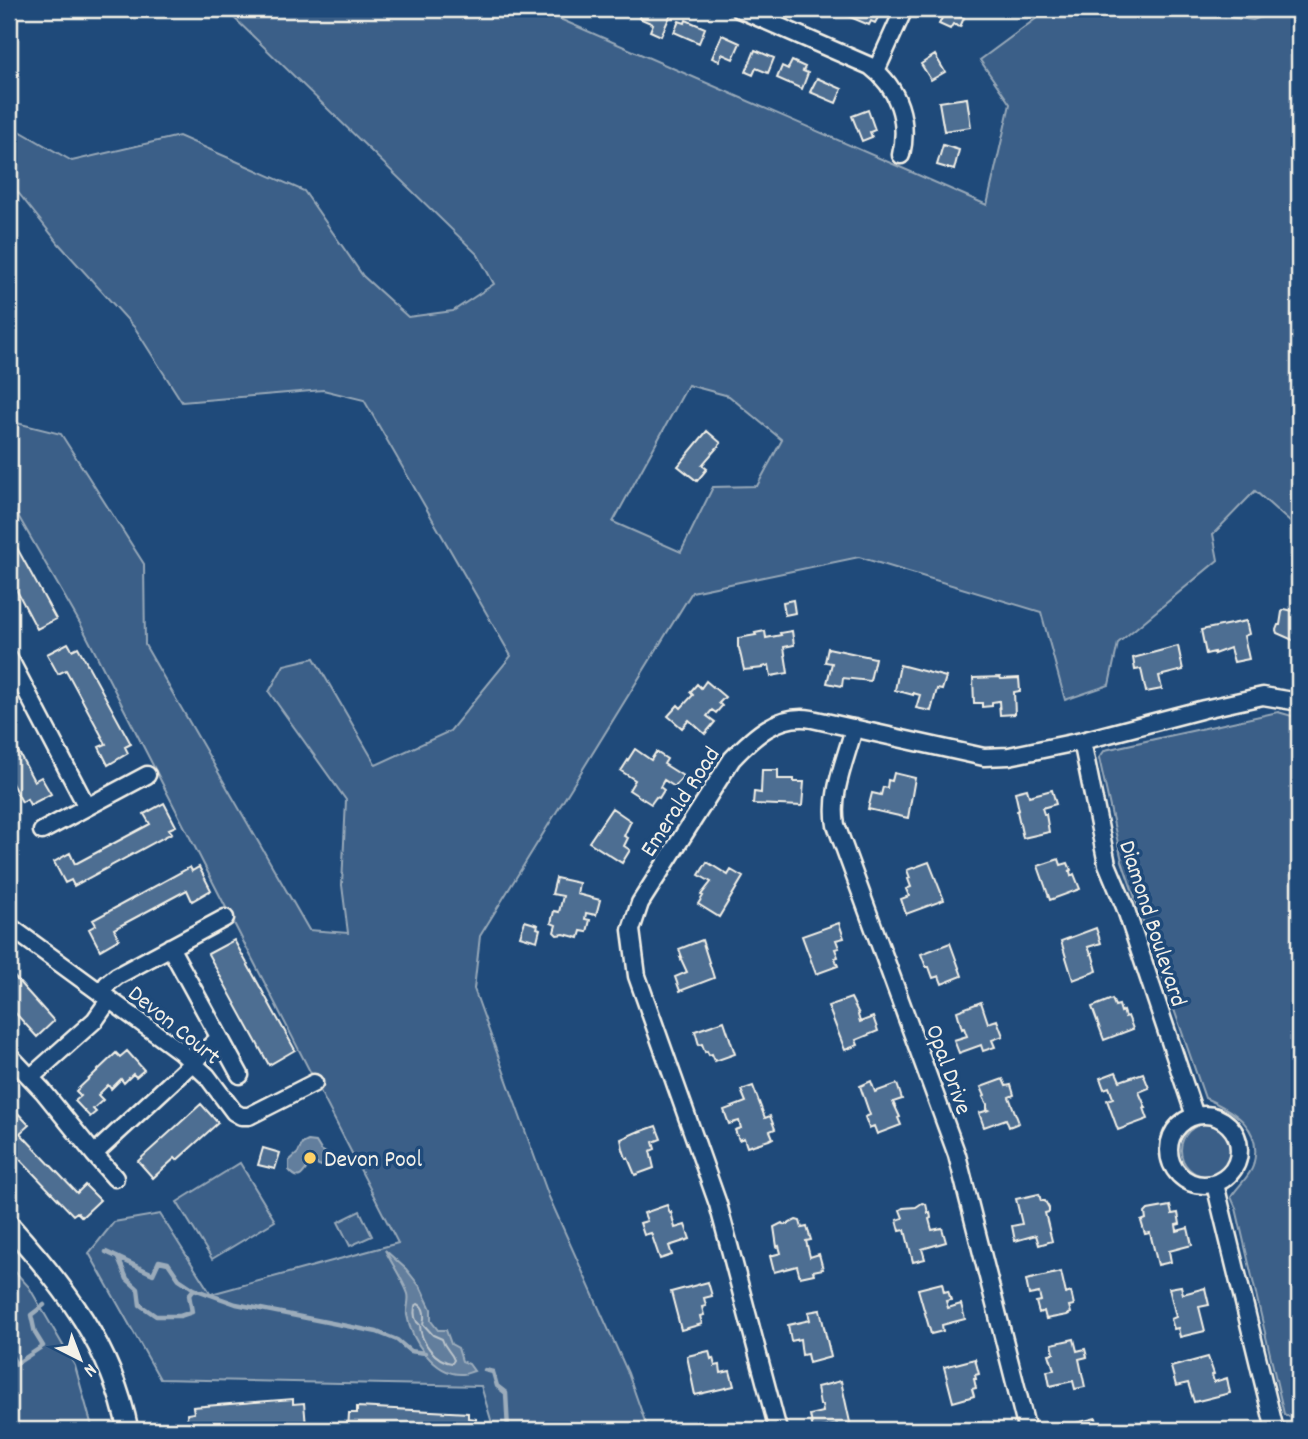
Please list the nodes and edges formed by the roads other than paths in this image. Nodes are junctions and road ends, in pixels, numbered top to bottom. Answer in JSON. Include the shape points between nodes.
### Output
{"nodes":[{"id":1,"x":739,"y":9,"type":"edge"},
{"id":2,"x":904,"y":9,"type":"edge"},
{"id":3,"x":876,"y":71,"type":"junction"},
{"id":4,"x":901,"y":155,"type":"dead end"},
{"id":5,"x":9,"y":658,"type":"edge"},
{"id":6,"x":1299,"y":702,"type":"edge"},
{"id":7,"x":854,"y":728,"type":"junction"},
{"id":8,"x":1082,"y":741,"type":"junction"},
{"id":9,"x":147,"y":775,"type":"dead end"},
{"id":10,"x":86,"y":807,"type":"junction"},
{"id":11,"x":42,"y":831,"type":"dead end"},
{"id":12,"x":225,"y":918,"type":"dead end"},
{"id":13,"x":9,"y":926,"type":"edge"},
{"id":14,"x":170,"y":947,"type":"junction"},
{"id":15,"x":105,"y":997,"type":"junction"},
{"id":16,"x":219,"y":1038,"type":"junction"},
{"id":17,"x":9,"y":1055,"type":"edge"},
{"id":18,"x":193,"y":1062,"type":"junction"},
{"id":19,"x":240,"y":1075,"type":"dead end"},
{"id":20,"x":31,"y":1077,"type":"junction"},
{"id":21,"x":314,"y":1083,"type":"dead end"},
{"id":22,"x":1195,"y":1116,"type":"junction"},
{"id":23,"x":94,"y":1154,"type":"junction"},
{"id":24,"x":115,"y":1178,"type":"dead end"},
{"id":25,"x":1215,"y":1184,"type":"junction"},
{"id":26,"x":9,"y":1225,"type":"edge"},
{"id":27,"x":128,"y":1430,"type":"edge"},
{"id":28,"x":778,"y":1430,"type":"edge"},
{"id":29,"x":1027,"y":1430,"type":"edge"},
{"id":30,"x":1275,"y":1430,"type":"edge"}],
"edges":[{"from":1,"to":3,"type":"street"},
{"from":2,"to":3,"type":"street"},
{"from":3,"to":4,"type":"street","via":[[888,83],[902,113]]},
{"from":5,"to":10,"type":"street"},
{"from":6,"to":8,"type":"street","name":"Emerald Road","via":[[1263,696]]},
{"from":7,"to":8,"type":"street","name":"Emerald Road","via":[[984,757]]},
{"from":7,"to":28,"type":"street","name":"Emerald Road","via":[[806,718],[781,720],[747,743],[640,904],[631,930],[637,976],[718,1204]]},
{"from":7,"to":29,"type":"street","name":"Opal Drive","via":[[836,791],[836,825],[957,1155]]},
{"from":8,"to":22,"type":"street","name":"Diamond Boulevard","via":[[1107,863]]},
{"from":9,"to":10,"type":"street"},
{"from":10,"to":11,"type":"street"},
{"from":12,"to":14,"type":"street"},
{"from":13,"to":15,"type":"street","name":"Devon Court"},
{"from":14,"to":15,"type":"street","via":[[117,976],[107,984]]},
{"from":14,"to":16,"type":"street"},
{"from":15,"to":18,"type":"street","name":"Devon Court"},
{"from":15,"to":20,"type":"street","via":[[95,1020]]},
{"from":16,"to":18,"type":"street"},
{"from":16,"to":19,"type":"street"},
{"from":17,"to":20,"type":"street"},
{"from":18,"to":21,"type":"street","name":"Devon Court","via":[[241,1116]]},
{"from":18,"to":23,"type":"street"},
{"from":20,"to":23,"type":"street"},
{"from":22,"to":25,"type":"street","via":[[1222,1119],[1238,1139],[1240,1150],[1233,1171]]},
{"from":22,"to":25,"type":"street","via":[[1173,1133],[1171,1160],[1187,1181]]},
{"from":23,"to":24,"type":"street"},
{"from":25,"to":30,"type":"street"},
{"from":26,"to":27,"type":"street","via":[[78,1310],[115,1383]]}]}
